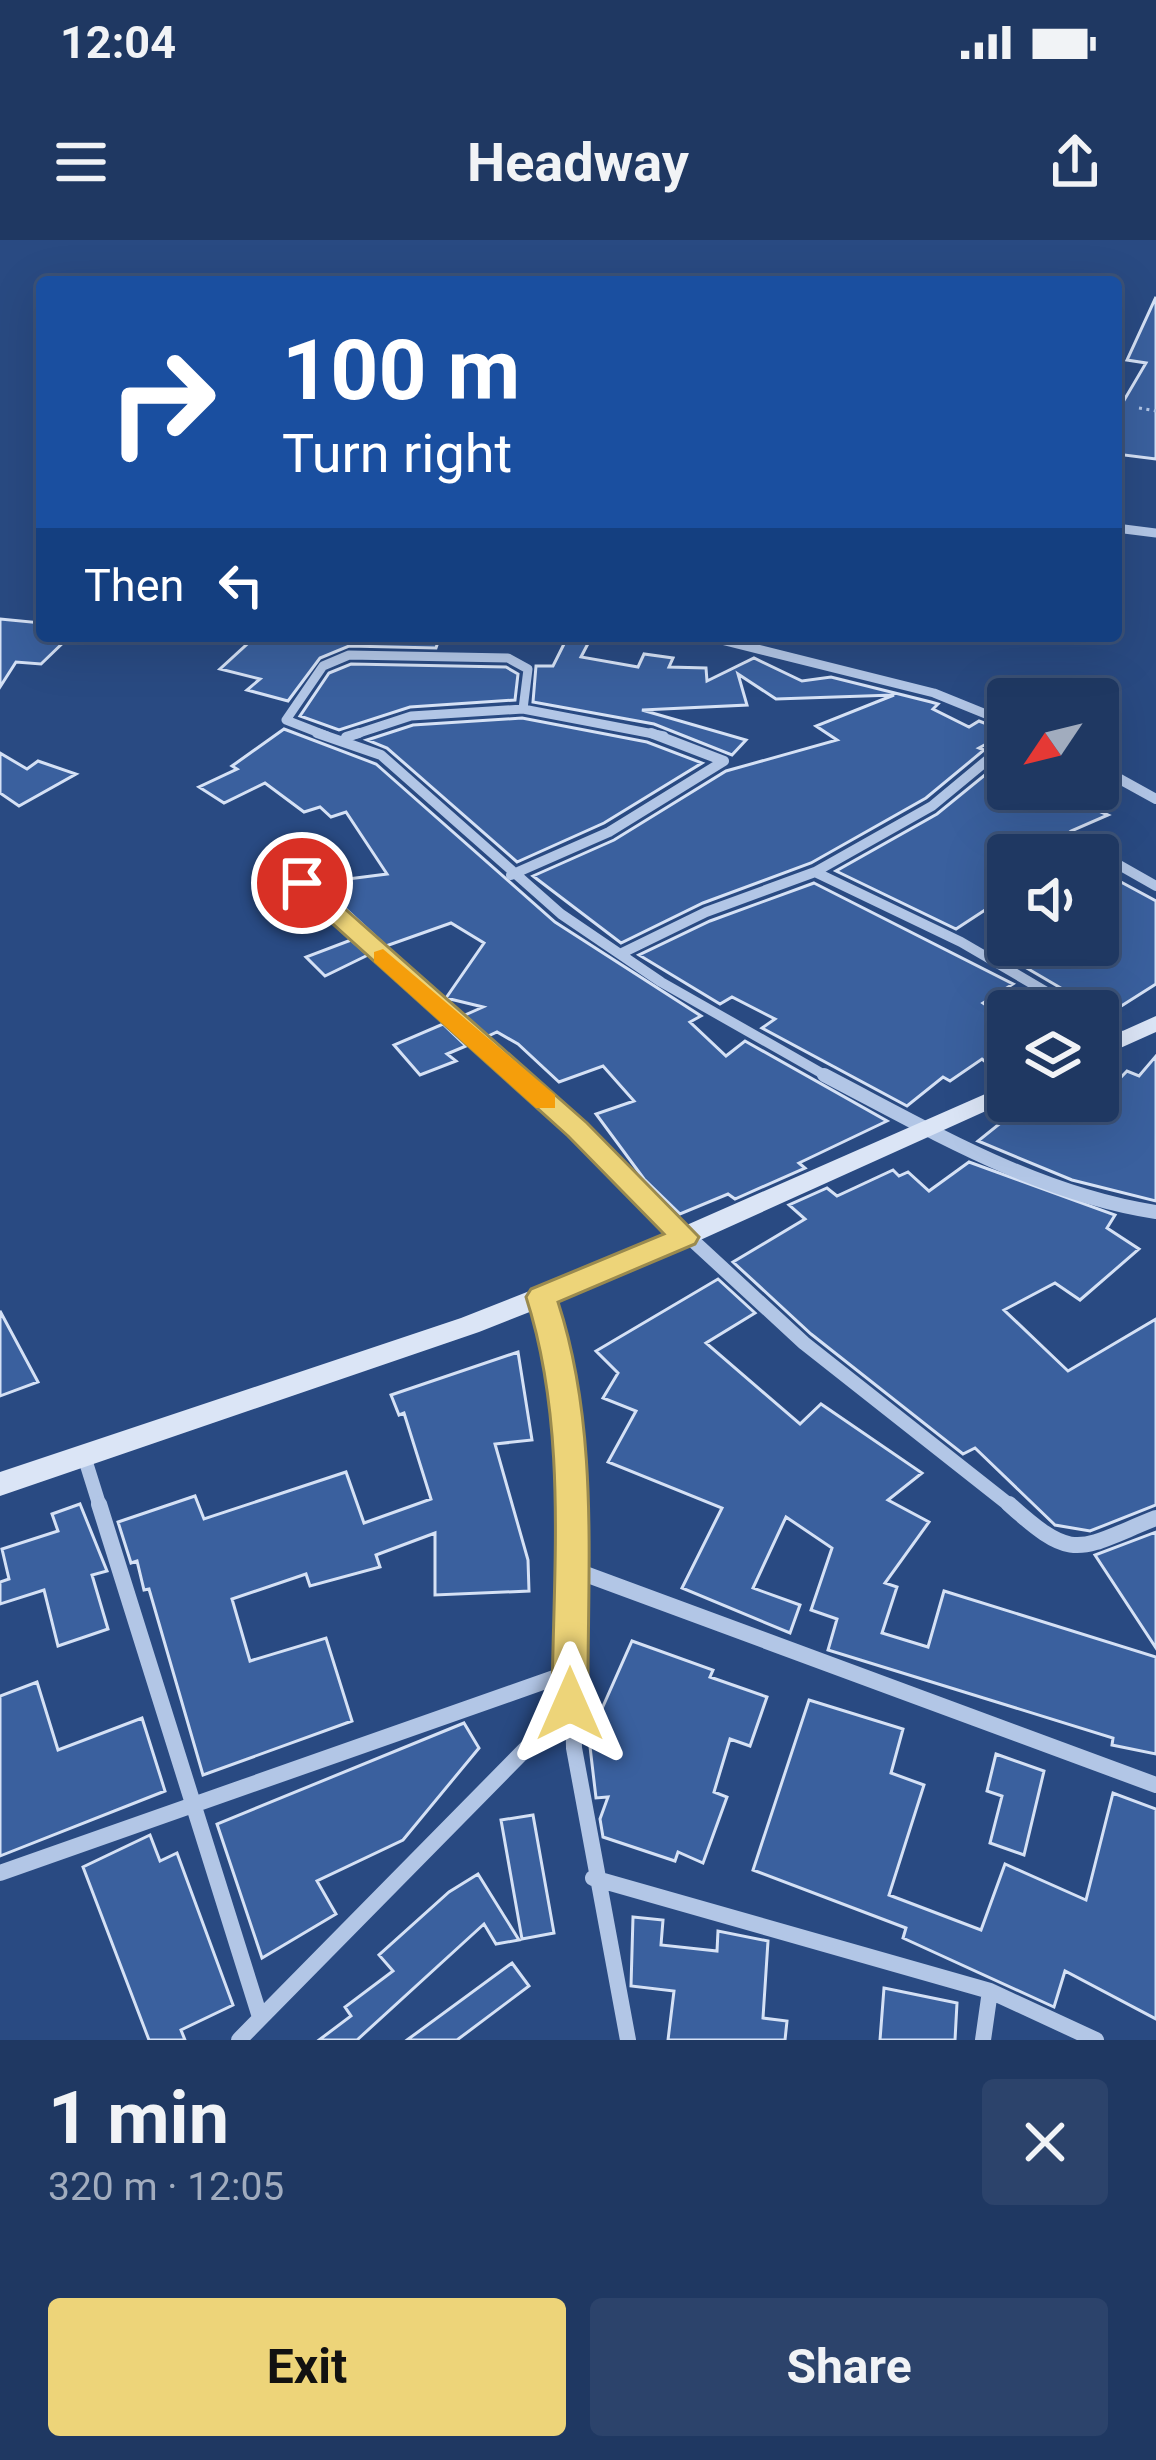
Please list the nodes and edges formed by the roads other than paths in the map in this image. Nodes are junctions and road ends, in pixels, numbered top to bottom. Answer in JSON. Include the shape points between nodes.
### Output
{"nodes":[{"id":1,"x":1122,"y":529,"type":"edge"},
{"id":2,"x":1156,"y":533,"type":"edge"},
{"id":3,"x":726,"y":642,"type":"edge"},
{"id":4,"x":523,"y":709,"type":"junction"},
{"id":5,"x":987,"y":714,"type":"edge"},
{"id":6,"x":346,"y":737,"type":"junction"},
{"id":7,"x":987,"y":760,"type":"edge"},
{"id":8,"x":1119,"y":778,"type":"edge"},
{"id":9,"x":1156,"y":799,"type":"edge"},
{"id":10,"x":283,"y":864,"type":"dead end"},
{"id":11,"x":1119,"y":865,"type":"edge"},
{"id":12,"x":815,"y":872,"type":"junction"},
{"id":13,"x":511,"y":875,"type":"junction"},
{"id":14,"x":1156,"y":886,"type":"edge"},
{"id":15,"x":620,"y":955,"type":"junction"},
{"id":16,"x":1043,"y":990,"type":"edge"},
{"id":17,"x":1156,"y":1023,"type":"edge"},
{"id":18,"x":1119,"y":1034,"type":"edge"},
{"id":19,"x":1125,"y":1038,"type":"junction"},
{"id":20,"x":1119,"y":1041,"type":"edge"},
{"id":21,"x":987,"y":1102,"type":"edge"},
{"id":22,"x":930,"y":1128,"type":"junction"},
{"id":23,"x":1156,"y":1212,"type":"edge"},
{"id":24,"x":685,"y":1237,"type":"junction"},
{"id":25,"x":541,"y":1297,"type":"junction"},
{"id":26,"x":84,"y":1456,"type":"junction"},
{"id":27,"x":0,"y":1484,"type":"edge"},
{"id":28,"x":1156,"y":1518,"type":"edge"},
{"id":29,"x":568,"y":1568,"type":"junction"},
{"id":30,"x":571,"y":1672,"type":"junction"},
{"id":31,"x":570,"y":1704,"type":"junction"},
{"id":32,"x":1156,"y":1785,"type":"edge"},
{"id":33,"x":193,"y":1801,"type":"junction"},
{"id":34,"x":0,"y":1873,"type":"edge"},
{"id":35,"x":593,"y":1878,"type":"junction"},
{"id":36,"x":990,"y":1991,"type":"junction"},
{"id":37,"x":260,"y":2017,"type":"junction"},
{"id":38,"x":239,"y":2040,"type":"edge"},
{"id":39,"x":628,"y":2040,"type":"edge"},
{"id":40,"x":983,"y":2040,"type":"edge"},
{"id":41,"x":1096,"y":2040,"type":"edge"}],
"edges":[{"from":1,"to":2,"type":"street"},
{"from":3,"to":5,"type":"street","via":[[820,669],[913,682]]},
{"from":4,"to":6,"type":"street","via":[[411,716]]},
{"from":4,"to":6,"type":"street","via":[[529,669],[508,658],[349,655],[323,665],[286,713],[293,724]]},
{"from":4,"to":13,"type":"street","via":[[673,740],[724,761],[609,832]]},
{"from":6,"to":13,"type":"street","via":[[395,765]]},
{"from":7,"to":12,"type":"street","via":[[919,814]]},
{"from":8,"to":9,"type":"street"},
{"from":10,"to":24,"type":"street"},
{"from":11,"to":14,"type":"street"},
{"from":12,"to":15,"type":"street"},
{"from":12,"to":16,"type":"street"},
{"from":13,"to":15,"type":"street"},
{"from":15,"to":22,"type":"street","via":[[826,1079]]},
{"from":17,"to":19,"type":"street"},
{"from":18,"to":19,"type":"street"},
{"from":19,"to":20,"type":"street"},
{"from":21,"to":22,"type":"street"},
{"from":22,"to":23,"type":"street","via":[[1077,1195]]},
{"from":22,"to":24,"type":"street"},
{"from":24,"to":25,"type":"street"},
{"from":24,"to":28,"type":"street","via":[[1051,1542],[1080,1548]]},
{"from":25,"to":26,"type":"street"},
{"from":25,"to":29,"type":"street","via":[[560,1356],[569,1432]]},
{"from":26,"to":27,"type":"street"},
{"from":26,"to":33,"type":"street"},
{"from":29,"to":30,"type":"street"},
{"from":29,"to":32,"type":"street"},
{"from":30,"to":31,"type":"street"},
{"from":30,"to":33,"type":"street"},
{"from":31,"to":35,"type":"street"},
{"from":31,"to":37,"type":"street"},
{"from":33,"to":34,"type":"street"},
{"from":33,"to":37,"type":"street"},
{"from":35,"to":36,"type":"street"},
{"from":35,"to":39,"type":"street"},
{"from":36,"to":40,"type":"street"},
{"from":36,"to":41,"type":"street"},
{"from":37,"to":38,"type":"street"}]}
